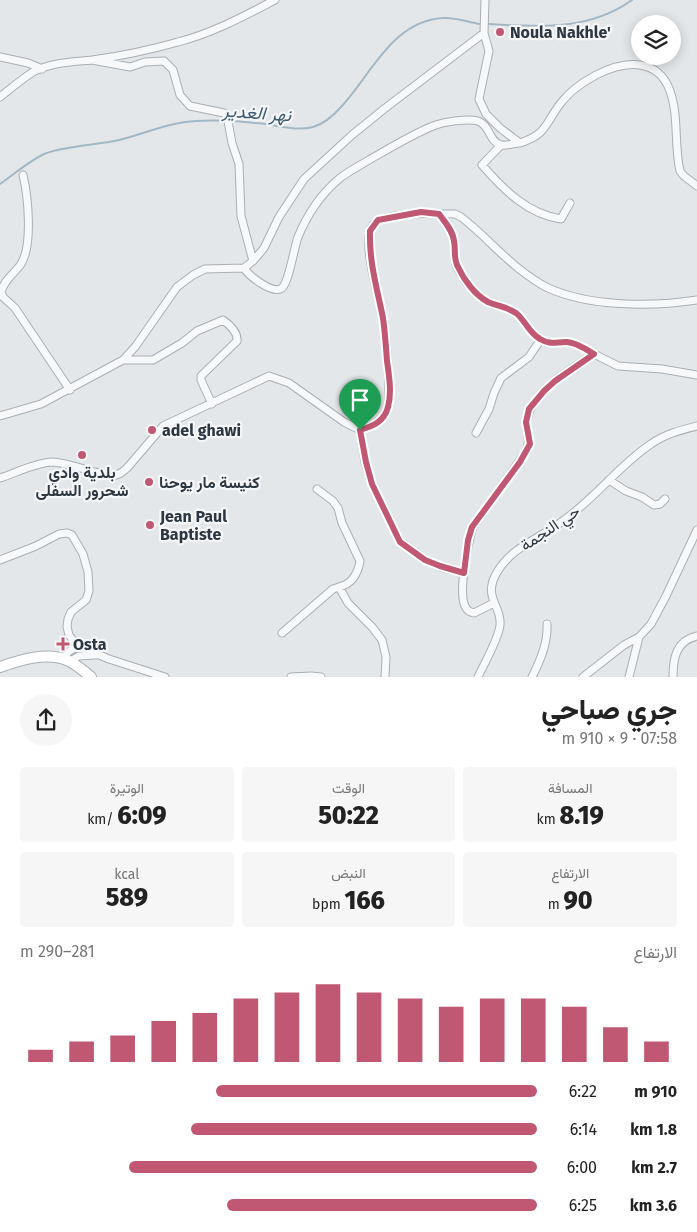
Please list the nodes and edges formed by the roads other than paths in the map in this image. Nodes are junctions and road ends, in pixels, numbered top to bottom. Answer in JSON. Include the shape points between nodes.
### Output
{"nodes":[{"id":1,"x":276,"y":0,"type":"edge"},
{"id":2,"x":485,"y":0,"type":"edge"},
{"id":3,"x":484,"y":33,"type":"junction"},
{"id":4,"x":0,"y":57,"type":"edge"},
{"id":5,"x":92,"y":60,"type":"junction"},
{"id":6,"x":42,"y":69,"type":"junction"},
{"id":7,"x":0,"y":97,"type":"edge"},
{"id":8,"x":520,"y":143,"type":"junction"},
{"id":9,"x":501,"y":145,"type":"junction"},
{"id":10,"x":23,"y":175,"type":"dead end"},
{"id":11,"x":697,"y":186,"type":"edge"},
{"id":12,"x":570,"y":203,"type":"dead end"},
{"id":13,"x":439,"y":214,"type":"junction"},
{"id":14,"x":253,"y":261,"type":"junction"},
{"id":15,"x":244,"y":268,"type":"junction"},
{"id":16,"x":697,"y":300,"type":"edge"},
{"id":17,"x":541,"y":339,"type":"junction"},
{"id":18,"x":594,"y":354,"type":"junction"},
{"id":19,"x":123,"y":360,"type":"junction"},
{"id":20,"x":697,"y":375,"type":"edge"},
{"id":21,"x":70,"y":390,"type":"junction"},
{"id":22,"x":212,"y":404,"type":"junction"},
{"id":23,"x":0,"y":416,"type":"edge"},
{"id":24,"x":697,"y":426,"type":"edge"},
{"id":25,"x":360,"y":430,"type":"junction"},
{"id":26,"x":476,"y":432,"type":"dead end"},
{"id":27,"x":0,"y":478,"type":"edge"},
{"id":28,"x":609,"y":480,"type":"junction"},
{"id":29,"x":317,"y":489,"type":"dead end"},
{"id":30,"x":665,"y":499,"type":"dead end"},
{"id":31,"x":697,"y":530,"type":"edge"},
{"id":32,"x":0,"y":560,"type":"edge"},
{"id":33,"x":464,"y":573,"type":"junction"},
{"id":34,"x":339,"y":587,"type":"junction"},
{"id":35,"x":494,"y":603,"type":"junction"},
{"id":36,"x":547,"y":624,"type":"dead end"},
{"id":37,"x":282,"y":633,"type":"dead end"},
{"id":38,"x":697,"y":636,"type":"edge"},
{"id":39,"x":639,"y":637,"type":"junction"},
{"id":40,"x":78,"y":647,"type":"junction"},
{"id":41,"x":99,"y":655,"type":"junction"},
{"id":42,"x":66,"y":660,"type":"junction"},
{"id":43,"x":0,"y":667,"type":"edge"},
{"id":44,"x":91,"y":677,"type":"edge"},
{"id":45,"x":165,"y":677,"type":"edge"},
{"id":46,"x":291,"y":677,"type":"edge"},
{"id":47,"x":320,"y":677,"type":"edge"},
{"id":48,"x":385,"y":677,"type":"edge"},
{"id":49,"x":478,"y":677,"type":"edge"},
{"id":50,"x":532,"y":677,"type":"edge"},
{"id":51,"x":583,"y":677,"type":"edge"},
{"id":52,"x":629,"y":677,"type":"edge"},
{"id":53,"x":673,"y":677,"type":"edge"}],
"edges":[{"from":1,"to":5,"type":"street","via":[[207,33]]},
{"from":2,"to":3,"type":"street"},
{"from":3,"to":8,"type":"street","via":[[489,51],[479,99],[486,114]]},
{"from":3,"to":14,"type":"street","via":[[384,109],[304,179]]},
{"from":4,"to":6,"type":"street"},
{"from":5,"to":6,"type":"street","via":[[61,62]]},
{"from":5,"to":14,"type":"street","via":[[130,67],[164,61],[173,70],[180,95],[190,106],[224,113],[230,124],[239,164],[242,216]]},
{"from":6,"to":7,"type":"street"},
{"from":8,"to":9,"type":"street"},
{"from":8,"to":11,"type":"street","via":[[538,135],[560,104],[583,82],[621,66],[647,66],[662,76],[670,90],[680,171]]},
{"from":9,"to":12,"type":"street","via":[[482,165],[500,186],[521,203],[550,217],[561,219]]},
{"from":9,"to":15,"type":"street","via":[[493,140],[481,122],[474,120],[433,126],[340,179],[306,219],[282,288],[272,288],[252,277]]},
{"from":10,"to":21,"type":"street","via":[[29,220],[24,257],[1,292]]},
{"from":13,"to":16,"type":"street","via":[[461,217],[516,266],[547,287],[612,303]]},
{"from":13,"to":17,"type":"street","via":[[453,236],[457,267],[470,286],[487,301],[518,315]]},
{"from":13,"to":25,"type":"street","via":[[421,212],[384,219],[374,224],[370,231],[371,267],[384,322],[389,399],[379,422]]},
{"from":14,"to":15,"type":"street"},
{"from":15,"to":19,"type":"street","via":[[205,269],[177,287]]},
{"from":17,"to":18,"type":"street","via":[[554,344],[567,342]]},
{"from":17,"to":26,"type":"street","via":[[529,357],[501,378]]},
{"from":18,"to":20,"type":"street","via":[[618,366]]},
{"from":18,"to":33,"type":"street","via":[[555,381],[529,409],[526,422],[530,444],[472,527]]},
{"from":19,"to":21,"type":"street"},
{"from":19,"to":22,"type":"street","via":[[158,358],[198,330],[223,320],[238,337],[201,376]]},
{"from":21,"to":23,"type":"street","via":[[41,404]]},
{"from":22,"to":25,"type":"street","via":[[265,377],[274,376]]},
{"from":22,"to":27,"type":"street","via":[[163,426],[128,467],[114,476],[50,462]]},
{"from":24,"to":28,"type":"street","name":"حي النجمة","via":[[662,437]]},
{"from":25,"to":33,"type":"street","via":[[372,484],[400,542],[425,560]]},
{"from":28,"to":30,"type":"street","via":[[654,505]]},
{"from":28,"to":35,"type":"street","name":"حي النجمة","via":[[586,504],[510,557],[495,576],[491,595]]},
{"from":29,"to":34,"type":"street","via":[[338,508],[360,561],[353,578]]},
{"from":31,"to":39,"type":"street","via":[[651,624]]},
{"from":32,"to":40,"type":"street","via":[[59,534],[72,535],[83,554],[89,582],[86,600],[68,618],[67,627]]},
{"from":33,"to":35,"type":"street","via":[[463,598],[467,610],[474,613]]},
{"from":34,"to":37,"type":"street"},
{"from":34,"to":48,"type":"street","via":[[348,604],[382,640],[386,657]]},
{"from":35,"to":49,"type":"street","name":"حي النجمة","via":[[500,628]]},
{"from":36,"to":50,"type":"street","via":[[548,634]]},
{"from":38,"to":53,"type":"street","via":[[679,648]]},
{"from":39,"to":51,"type":"street"},
{"from":39,"to":52,"type":"street"},
{"from":40,"to":41,"type":"street"},
{"from":40,"to":42,"type":"street","via":[[68,652]]},
{"from":41,"to":42,"type":"street"},
{"from":41,"to":45,"type":"street"},
{"from":42,"to":43,"type":"main road","via":[[35,658]]},
{"from":42,"to":44,"type":"main road"},
{"from":46,"to":47,"type":"street"}]}
